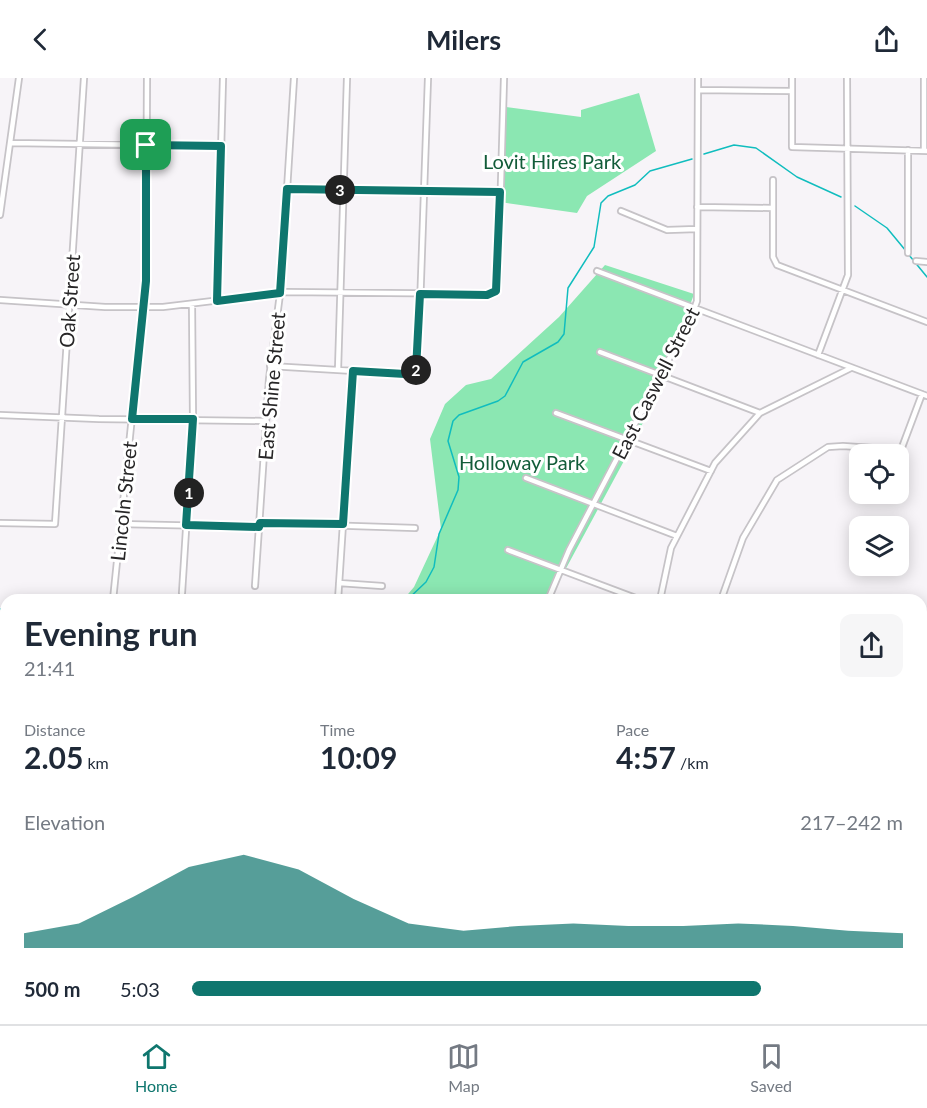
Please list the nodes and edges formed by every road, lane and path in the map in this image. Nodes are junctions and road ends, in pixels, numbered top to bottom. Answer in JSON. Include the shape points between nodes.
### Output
{"nodes":[{"id":1,"x":19,"y":78,"type":"edge"},
{"id":2,"x":84,"y":78,"type":"edge"},
{"id":3,"x":147,"y":78,"type":"edge"},
{"id":4,"x":223,"y":78,"type":"edge"},
{"id":5,"x":294,"y":78,"type":"edge"},
{"id":6,"x":347,"y":78,"type":"edge"},
{"id":7,"x":428,"y":78,"type":"edge"},
{"id":8,"x":504,"y":78,"type":"edge"},
{"id":9,"x":698,"y":78,"type":"edge"},
{"id":10,"x":792,"y":78,"type":"edge"},
{"id":11,"x":846,"y":78,"type":"edge"},
{"id":12,"x":924,"y":78,"type":"edge"},
{"id":13,"x":698,"y":90,"type":"junction"},
{"id":14,"x":792,"y":92,"type":"junction"},
{"id":15,"x":10,"y":143,"type":"junction"},
{"id":16,"x":80,"y":144,"type":"junction"},
{"id":17,"x":146,"y":145,"type":"junction"},
{"id":18,"x":221,"y":146,"type":"junction"},
{"id":19,"x":847,"y":150,"type":"junction"},
{"id":20,"x":908,"y":150,"type":"junction"},
{"id":21,"x":925,"y":150,"type":"edge"},
{"id":22,"x":773,"y":180,"type":"dead end"},
{"id":23,"x":287,"y":189,"type":"junction"},
{"id":24,"x":344,"y":190,"type":"junction"},
{"id":25,"x":424,"y":191,"type":"junction"},
{"id":26,"x":500,"y":192,"type":"junction"},
{"id":27,"x":697,"y":207,"type":"junction"},
{"id":28,"x":772,"y":208,"type":"junction"},
{"id":29,"x":621,"y":212,"type":"dead end"},
{"id":30,"x":0,"y":215,"type":"edge"},
{"id":31,"x":697,"y":230,"type":"junction"},
{"id":32,"x":908,"y":254,"type":"dead end"},
{"id":33,"x":916,"y":261,"type":"dead end"},
{"id":34,"x":927,"y":262,"type":"edge"},
{"id":35,"x":597,"y":271,"type":"dead end"},
{"id":36,"x":842,"y":291,"type":"junction"},
{"id":37,"x":280,"y":293,"type":"junction"},
{"id":38,"x":342,"y":293,"type":"junction"},
{"id":39,"x":420,"y":294,"type":"junction"},
{"id":40,"x":0,"y":300,"type":"edge"},
{"id":41,"x":217,"y":301,"type":"junction"},
{"id":42,"x":68,"y":304,"type":"junction"},
{"id":43,"x":192,"y":304,"type":"junction"},
{"id":44,"x":144,"y":307,"type":"junction"},
{"id":45,"x":694,"y":308,"type":"junction"},
{"id":46,"x":927,"y":322,"type":"edge"},
{"id":47,"x":600,"y":352,"type":"dead end"},
{"id":48,"x":818,"y":355,"type":"junction"},
{"id":49,"x":270,"y":366,"type":"junction"},
{"id":50,"x":851,"y":368,"type":"junction"},
{"id":51,"x":338,"y":370,"type":"junction"},
{"id":52,"x":353,"y":371,"type":"junction"},
{"id":53,"x":661,"y":375,"type":"junction"},
{"id":54,"x":926,"y":395,"type":"edge"},
{"id":55,"x":556,"y":413,"type":"dead end"},
{"id":56,"x":760,"y":414,"type":"junction"},
{"id":57,"x":0,"y":415,"type":"edge"},
{"id":58,"x":62,"y":418,"type":"junction"},
{"id":59,"x":132,"y":419,"type":"junction"},
{"id":60,"x":193,"y":419,"type":"junction"},
{"id":61,"x":266,"y":421,"type":"junction"},
{"id":62,"x":627,"y":440,"type":"junction"},
{"id":63,"x":711,"y":471,"type":"junction"},
{"id":64,"x":526,"y":478,"type":"dead end"},
{"id":65,"x":593,"y":504,"type":"junction"},
{"id":66,"x":0,"y":523,"type":"edge"},
{"id":67,"x":120,"y":524,"type":"junction"},
{"id":68,"x":343,"y":524,"type":"junction"},
{"id":69,"x":186,"y":525,"type":"junction"},
{"id":70,"x":259,"y":525,"type":"junction"},
{"id":71,"x":416,"y":528,"type":"dead end"},
{"id":72,"x":677,"y":536,"type":"junction"},
{"id":73,"x":508,"y":549,"type":"dead end"},
{"id":74,"x":559,"y":570,"type":"junction"},
{"id":75,"x":339,"y":583,"type":"junction"},
{"id":76,"x":255,"y":586,"type":"dead end"},
{"id":77,"x":382,"y":586,"type":"dead end"},
{"id":78,"x":182,"y":593,"type":"dead end"},
{"id":79,"x":114,"y":594,"type":"edge"},
{"id":80,"x":339,"y":594,"type":"edge"},
{"id":81,"x":550,"y":594,"type":"edge"},
{"id":82,"x":625,"y":594,"type":"edge"},
{"id":83,"x":661,"y":594,"type":"edge"},
{"id":84,"x":723,"y":594,"type":"edge"}],
"edges":[{"from":1,"to":15,"type":"street"},
{"from":2,"to":16,"type":"street","name":"Oak Street"},
{"from":3,"to":17,"type":"street","name":"Lincoln Street"},
{"from":4,"to":18,"type":"street"},
{"from":5,"to":23,"type":"street","name":"East Shine Street"},
{"from":6,"to":24,"type":"street"},
{"from":7,"to":25,"type":"street"},
{"from":8,"to":26,"type":"street"},
{"from":9,"to":13,"type":"street","name":"East Caswell Street"},
{"from":10,"to":14,"type":"street"},
{"from":11,"to":19,"type":"street"},
{"from":12,"to":21,"type":"street"},
{"from":13,"to":14,"type":"street"},
{"from":13,"to":27,"type":"street","name":"East Caswell Street"},
{"from":14,"to":19,"type":"street","via":[[792,147]]},
{"from":15,"to":16,"type":"street"},
{"from":15,"to":30,"type":"street"},
{"from":16,"to":17,"type":"street"},
{"from":16,"to":42,"type":"street","name":"Oak Street"},
{"from":17,"to":18,"type":"street"},
{"from":17,"to":44,"type":"street","name":"Lincoln Street"},
{"from":18,"to":41,"type":"street"},
{"from":19,"to":20,"type":"street"},
{"from":19,"to":36,"type":"street","via":[[848,275]]},
{"from":20,"to":21,"type":"street"},
{"from":20,"to":32,"type":"street"},
{"from":22,"to":28,"type":"street"},
{"from":23,"to":24,"type":"street"},
{"from":23,"to":37,"type":"street","name":"East Shine Street"},
{"from":24,"to":25,"type":"street"},
{"from":24,"to":38,"type":"street"},
{"from":25,"to":26,"type":"street"},
{"from":25,"to":39,"type":"street"},
{"from":26,"to":39,"type":"street","via":[[498,286],[492,294]]},
{"from":27,"to":28,"type":"street"},
{"from":27,"to":31,"type":"street","name":"East Caswell Street"},
{"from":28,"to":36,"type":"street","via":[[777,265]]},
{"from":29,"to":31,"type":"street","via":[[667,230]]},
{"from":31,"to":45,"type":"street","name":"East Caswell Street"},
{"from":33,"to":34,"type":"street"},
{"from":35,"to":45,"type":"street"},
{"from":36,"to":46,"type":"street"},
{"from":36,"to":48,"type":"street"},
{"from":37,"to":38,"type":"street"},
{"from":37,"to":41,"type":"street"},
{"from":37,"to":49,"type":"street","name":"East Shine Street"},
{"from":38,"to":39,"type":"street"},
{"from":38,"to":51,"type":"street"},
{"from":39,"to":52,"type":"street","via":[[416,370],[405,374]]},
{"from":40,"to":42,"type":"street"},
{"from":41,"to":43,"type":"street"},
{"from":42,"to":44,"type":"street"},
{"from":42,"to":58,"type":"street","name":"Oak Street"},
{"from":43,"to":44,"type":"street"},
{"from":43,"to":60,"type":"street"},
{"from":44,"to":59,"type":"street","name":"Lincoln Street"},
{"from":45,"to":48,"type":"street"},
{"from":45,"to":53,"type":"street","name":"East Caswell Street"},
{"from":47,"to":53,"type":"street"},
{"from":48,"to":50,"type":"street"},
{"from":49,"to":51,"type":"street"},
{"from":49,"to":61,"type":"street","name":"East Shine Street"},
{"from":50,"to":54,"type":"street"},
{"from":50,"to":56,"type":"street"},
{"from":51,"to":52,"type":"street"},
{"from":52,"to":68,"type":"street"},
{"from":53,"to":56,"type":"street"},
{"from":53,"to":62,"type":"street","name":"East Caswell Street"},
{"from":54,"to":84,"type":"street","via":[[901,450],[828,447],[777,480],[743,538]]},
{"from":55,"to":62,"type":"street"},
{"from":56,"to":63,"type":"street"},
{"from":57,"to":58,"type":"street"},
{"from":58,"to":59,"type":"street"},
{"from":58,"to":66,"type":"street","name":"Oak Street","via":[[55,524]]},
{"from":59,"to":60,"type":"street"},
{"from":59,"to":67,"type":"street","name":"Lincoln Street"},
{"from":60,"to":61,"type":"street"},
{"from":60,"to":69,"type":"street"},
{"from":61,"to":70,"type":"street","name":"East Shine Street"},
{"from":62,"to":63,"type":"street"},
{"from":62,"to":65,"type":"street","name":"East Caswell Street"},
{"from":63,"to":72,"type":"street"},
{"from":64,"to":65,"type":"street"},
{"from":65,"to":72,"type":"street"},
{"from":65,"to":74,"type":"street","name":"East Caswell Street"},
{"from":67,"to":69,"type":"street"},
{"from":67,"to":79,"type":"street","name":"Lincoln Street"},
{"from":68,"to":70,"type":"street"},
{"from":68,"to":71,"type":"street"},
{"from":68,"to":75,"type":"street"},
{"from":69,"to":70,"type":"street"},
{"from":69,"to":78,"type":"street"},
{"from":70,"to":76,"type":"street","name":"East Shine Street"},
{"from":72,"to":83,"type":"street"},
{"from":73,"to":74,"type":"street"},
{"from":74,"to":81,"type":"street","name":"East Caswell Street"},
{"from":74,"to":82,"type":"street"},
{"from":75,"to":77,"type":"street"},
{"from":75,"to":80,"type":"street"}]}
